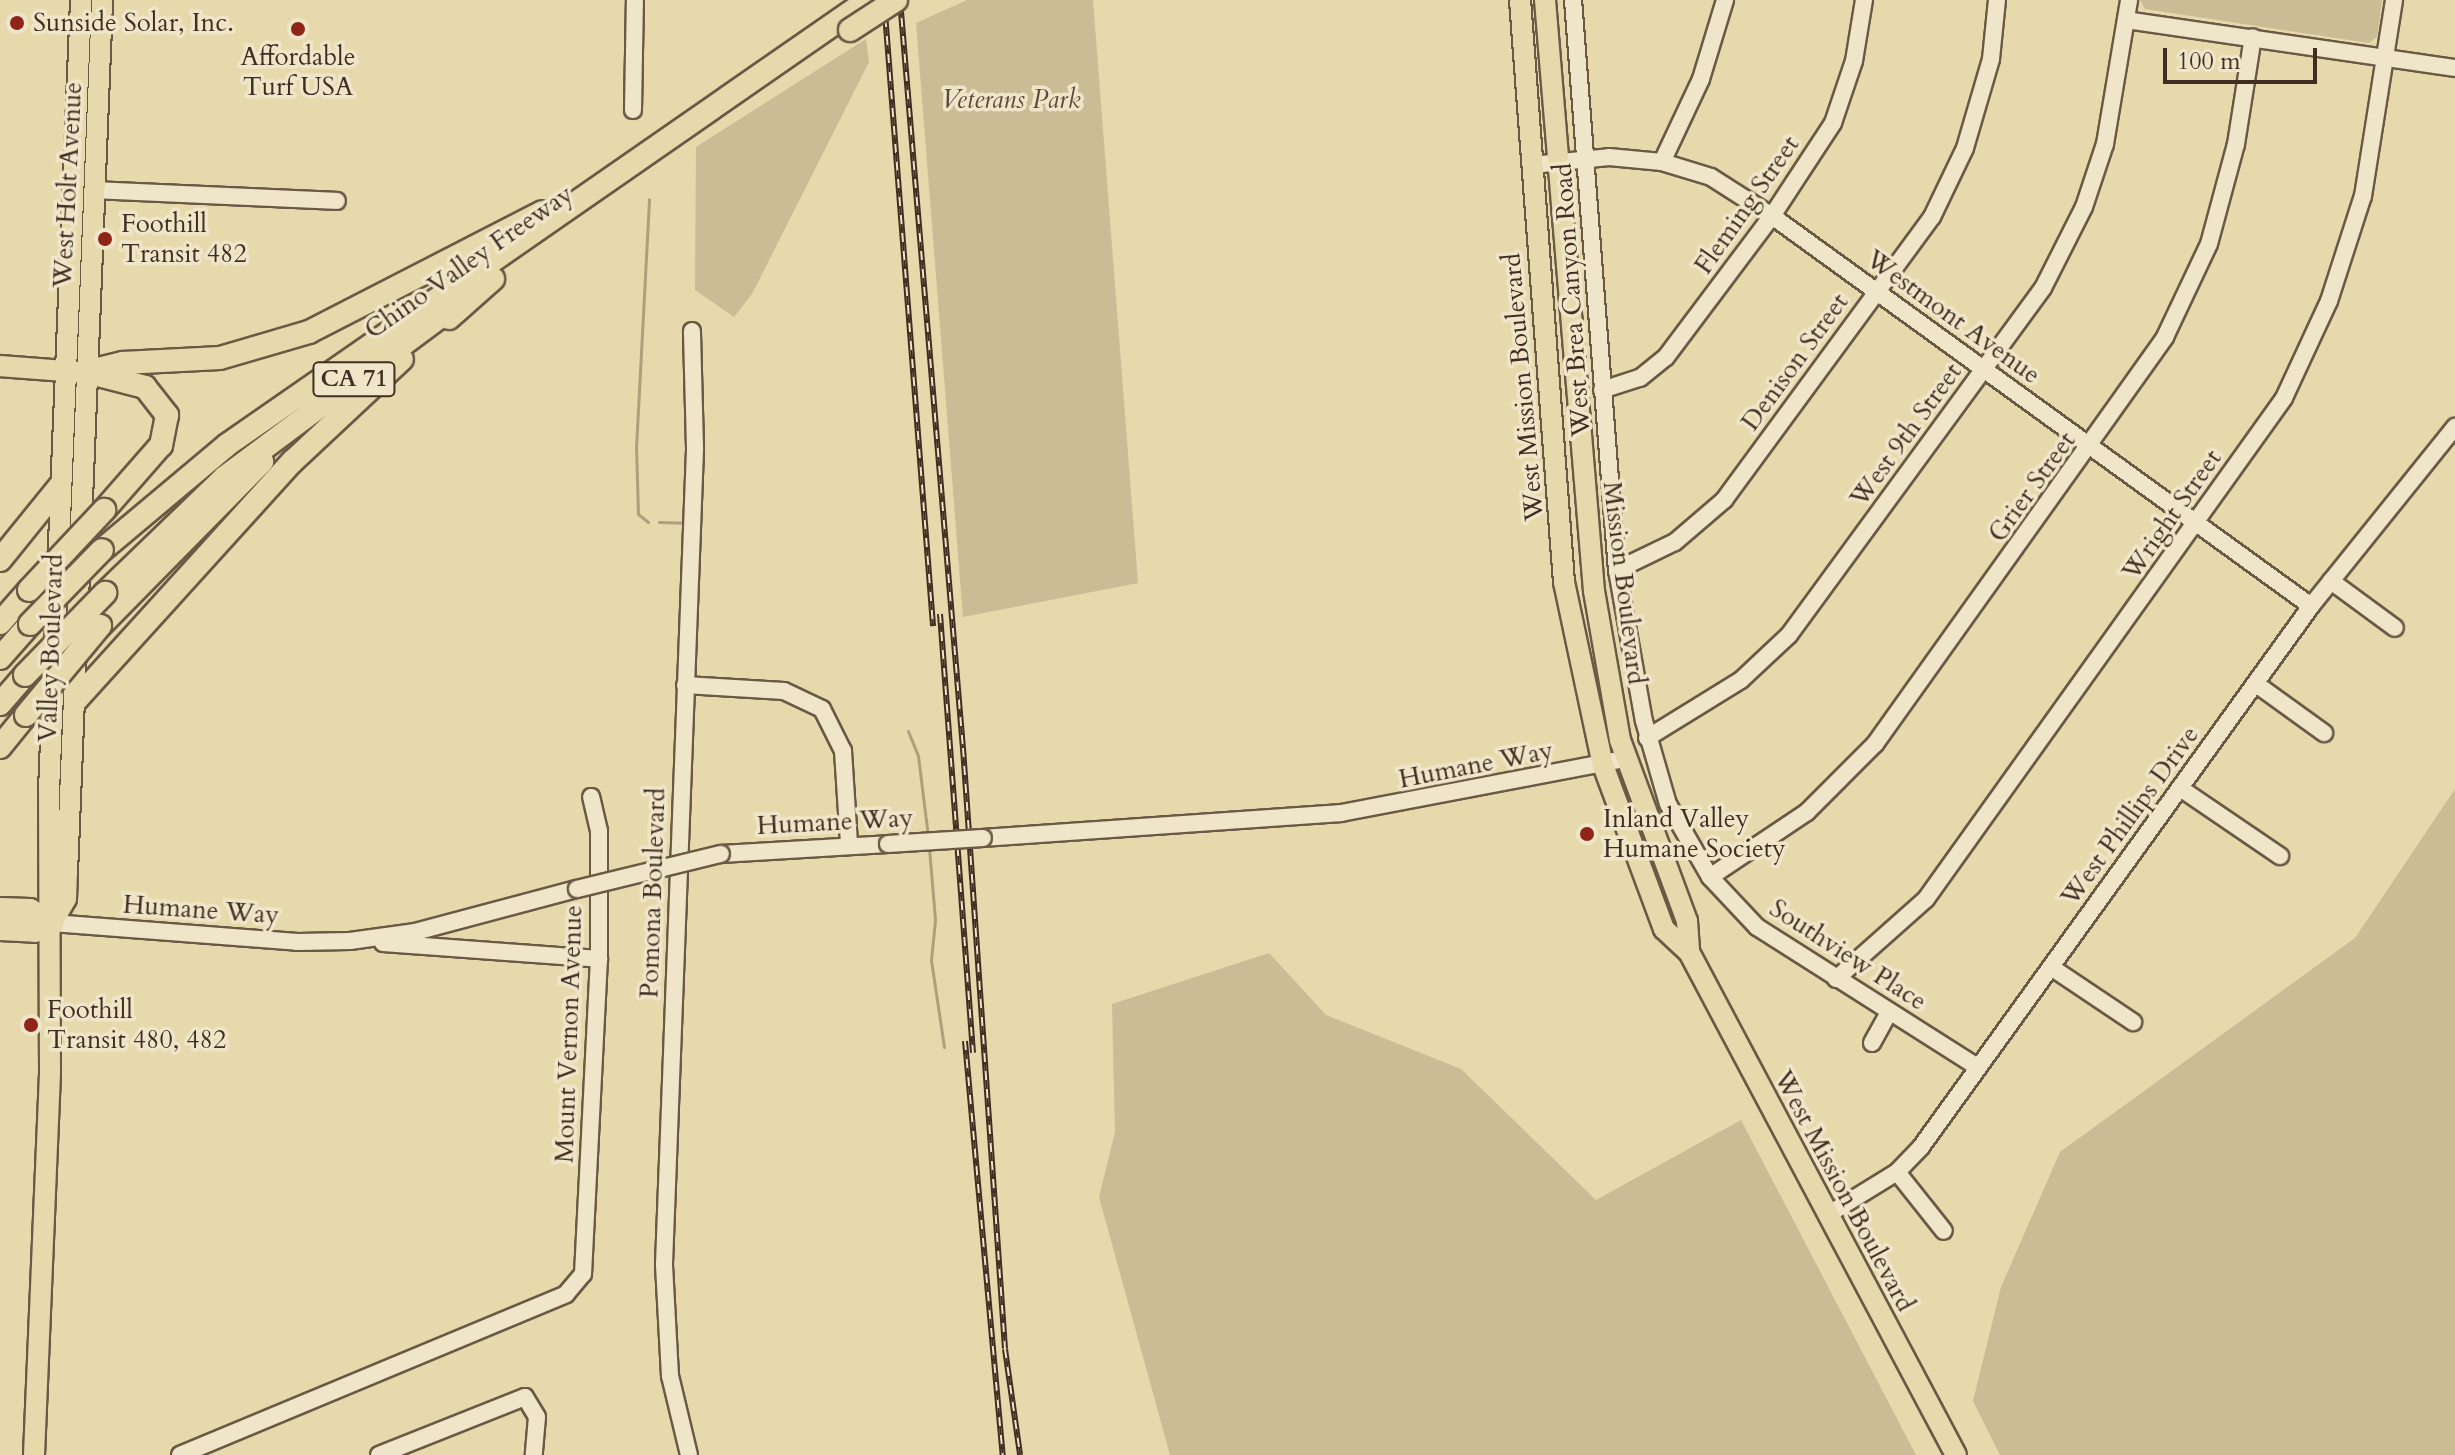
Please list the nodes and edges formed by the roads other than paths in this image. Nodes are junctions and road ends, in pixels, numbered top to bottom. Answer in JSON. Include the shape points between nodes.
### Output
{"nodes":[{"id":1,"x":81,"y":0,"type":"edge"},
{"id":2,"x":102,"y":0,"type":"edge"},
{"id":3,"x":635,"y":0,"type":"edge"},
{"id":4,"x":896,"y":0,"type":"edge"},
{"id":5,"x":1520,"y":0,"type":"edge"},
{"id":6,"x":1545,"y":0,"type":"edge"},
{"id":7,"x":1573,"y":0,"type":"edge"},
{"id":8,"x":1725,"y":0,"type":"edge"},
{"id":9,"x":1864,"y":0,"type":"edge"},
{"id":10,"x":1997,"y":0,"type":"edge"},
{"id":11,"x":2129,"y":0,"type":"edge"},
{"id":12,"x":2394,"y":0,"type":"edge"},
{"id":13,"x":857,"y":14,"type":"edge"},
{"id":14,"x":2126,"y":20,"type":"junction"},
{"id":15,"x":2253,"y":37,"type":"junction"},
{"id":16,"x":2385,"y":58,"type":"junction"},
{"id":17,"x":78,"y":59,"type":"junction"},
{"id":18,"x":2455,"y":68,"type":"edge"},
{"id":19,"x":633,"y":110,"type":"dead end"},
{"id":20,"x":96,"y":157,"type":"junction"},
{"id":21,"x":1585,"y":159,"type":"junction"},
{"id":22,"x":1558,"y":162,"type":"junction"},
{"id":23,"x":1662,"y":162,"type":"junction"},
{"id":24,"x":1532,"y":165,"type":"junction"},
{"id":25,"x":617,"y":180,"type":"junction"},
{"id":26,"x":95,"y":190,"type":"junction"},
{"id":27,"x":337,"y":201,"type":"dead end"},
{"id":28,"x":1772,"y":216,"type":"junction"},
{"id":29,"x":493,"y":279,"type":"junction"},
{"id":30,"x":1876,"y":292,"type":"junction"},
{"id":31,"x":692,"y":331,"type":"dead end"},
{"id":32,"x":0,"y":366,"type":"edge"},
{"id":33,"x":1984,"y":370,"type":"junction"},
{"id":34,"x":76,"y":372,"type":"junction"},
{"id":35,"x":1602,"y":390,"type":"junction"},
{"id":36,"x":322,"y":402,"type":"junction"},
{"id":37,"x":2455,"y":427,"type":"edge"},
{"id":38,"x":2091,"y":447,"type":"junction"},
{"id":39,"x":2449,"y":447,"type":"edge"},
{"id":40,"x":1556,"y":471,"type":"junction"},
{"id":41,"x":60,"y":486,"type":"junction"},
{"id":42,"x":2198,"y":522,"type":"junction"},
{"id":43,"x":1588,"y":528,"type":"junction"},
{"id":44,"x":0,"y":560,"type":"edge"},
{"id":45,"x":1617,"y":570,"type":"junction"},
{"id":46,"x":2331,"y":581,"type":"junction"},
{"id":47,"x":2311,"y":606,"type":"junction"},
{"id":48,"x":0,"y":623,"type":"edge"},
{"id":49,"x":2395,"y":628,"type":"dead end"},
{"id":50,"x":0,"y":658,"type":"edge"},
{"id":51,"x":2256,"y":684,"type":"junction"},
{"id":52,"x":685,"y":685,"type":"junction"},
{"id":53,"x":76,"y":700,"type":"junction"},
{"id":54,"x":0,"y":704,"type":"edge"},
{"id":55,"x":2324,"y":733,"type":"dead end"},
{"id":56,"x":1647,"y":738,"type":"junction"},
{"id":57,"x":0,"y":747,"type":"edge"},
{"id":58,"x":1625,"y":759,"type":"junction"},
{"id":59,"x":1603,"y":765,"type":"junction"},
{"id":60,"x":2180,"y":788,"type":"junction"},
{"id":61,"x":591,"y":797,"type":"dead end"},
{"id":62,"x":849,"y":843,"type":"junction"},
{"id":63,"x":2280,"y":856,"type":"dead end"},
{"id":64,"x":1710,"y":877,"type":"junction"},
{"id":65,"x":0,"y":909,"type":"edge"},
{"id":66,"x":52,"y":923,"type":"junction"},
{"id":67,"x":0,"y":929,"type":"edge"},
{"id":68,"x":350,"y":941,"type":"junction"},
{"id":69,"x":1689,"y":952,"type":"junction"},
{"id":70,"x":599,"y":959,"type":"junction"},
{"id":71,"x":2051,"y":967,"type":"junction"},
{"id":72,"x":1836,"y":979,"type":"junction"},
{"id":73,"x":1889,"y":1012,"type":"junction"},
{"id":74,"x":2133,"y":1022,"type":"dead end"},
{"id":75,"x":1872,"y":1043,"type":"dead end"},
{"id":76,"x":1978,"y":1067,"type":"junction"},
{"id":77,"x":1897,"y":1172,"type":"junction"},
{"id":78,"x":1829,"y":1214,"type":"junction"},
{"id":79,"x":1944,"y":1231,"type":"dead end"},
{"id":80,"x":34,"y":1455,"type":"edge"},
{"id":81,"x":180,"y":1455,"type":"edge"},
{"id":82,"x":379,"y":1455,"type":"edge"},
{"id":83,"x":534,"y":1455,"type":"edge"},
{"id":84,"x":689,"y":1455,"type":"edge"},
{"id":85,"x":1956,"y":1455,"type":"edge"}],
"edges":[{"from":1,"to":17,"type":"main road","name":"West Holt Avenue"},
{"from":2,"to":20,"type":"main road","name":"West Holt Avenue"},
{"from":3,"to":19,"type":"street"},
{"from":4,"to":13,"type":"highway","name":"Chino Valley Freeway","number":"CA 71","bridge":true},
{"from":5,"to":24,"type":"main road","name":"West Mission Boulevard"},
{"from":6,"to":22,"type":"main road","name":"Mission Boulevard"},
{"from":7,"to":21,"type":"street","name":"West Brea Canyon Road"},
{"from":8,"to":23,"type":"street","via":[[1701,79]]},
{"from":9,"to":28,"type":"street","name":"Fleming Street","via":[[1854,61],[1833,123]]},
{"from":10,"to":30,"type":"street","name":"Denison Street","via":[[1991,59],[1965,148],[1932,217]]},
{"from":11,"to":14,"type":"street","name":"West 9th Street"},
{"from":12,"to":16,"type":"street","name":"Wright Street"},
{"from":13,"to":25,"type":"highway","name":"Chino Valley Freeway","number":"CA 71"},
{"from":14,"to":15,"type":"street"},
{"from":14,"to":33,"type":"street","name":"West 9th Street","via":[[2105,144],[2084,207],[2043,288]]},
{"from":15,"to":16,"type":"street"},
{"from":15,"to":38,"type":"street","name":"Grier Street","via":[[2236,144],[2209,244],[2165,337]]},
{"from":16,"to":18,"type":"street"},
{"from":16,"to":42,"type":"street","name":"Wright Street","via":[[2363,196],[2329,301],[2284,398]]},
{"from":17,"to":20,"type":"main road","via":[[88,75],[86,131]]},
{"from":17,"to":34,"type":"main road","name":"West Holt Avenue"},
{"from":20,"to":26,"type":"main road","name":"West Holt Avenue"},
{"from":21,"to":22,"type":"street","name":"Westmont Avenue"},
{"from":21,"to":23,"type":"street","name":"Westmont Avenue"},
{"from":21,"to":35,"type":"street","name":"West Brea Canyon Road"},
{"from":22,"to":24,"type":"street","name":"Westmont Avenue"},
{"from":22,"to":43,"type":"main road","name":"Mission Boulevard"},
{"from":23,"to":28,"type":"street","name":"Westmont Avenue","via":[[1711,177]]},
{"from":24,"to":40,"type":"main road","name":"West Mission Boulevard"},
{"from":25,"to":29,"type":"highway","name":"Chino Valley Freeway","number":"CA 71"},
{"from":25,"to":34,"type":"highway","via":[[309,332],[220,358],[123,363]]},
{"from":25,"to":50,"type":"highway","name":"Chino Valley Freeway","number":"CA 71","bridge":true,"via":[[227,445],[102,550]]},
{"from":26,"to":27,"type":"street"},
{"from":26,"to":34,"type":"main road","name":"West Holt Avenue"},
{"from":28,"to":30,"type":"street","name":"Westmont Avenue"},
{"from":28,"to":35,"type":"street","name":"Fleming Street","via":[[1666,357],[1640,378]]},
{"from":29,"to":36,"type":"highway","name":"Chino Valley Freeway","number":"CA 71"},
{"from":29,"to":53,"type":"highway","via":[[293,461]]},
{"from":30,"to":33,"type":"street","name":"Westmont Avenue"},
{"from":30,"to":45,"type":"street","name":"Denison Street","via":[[1724,500],[1675,542]]},
{"from":31,"to":52,"type":"street","name":"Pomona Boulevard","via":[[695,448]]},
{"from":32,"to":34,"type":"main road"},
{"from":33,"to":38,"type":"street","name":"Westmont Avenue"},
{"from":33,"to":56,"type":"street","name":"West 9th Street","via":[[1789,635],[1741,680]]},
{"from":34,"to":41,"type":"main road","name":"Valley Boulevard"},
{"from":34,"to":48,"type":"highway","bridge":true,"via":[[145,387],[167,415],[166,434],[154,455]]},
{"from":34,"to":53,"type":"main road","name":"Valley Boulevard"},
{"from":35,"to":45,"type":"street","name":"West Brea Canyon Road"},
{"from":36,"to":54,"type":"highway","name":"Chino Valley Freeway","number":"CA 71","bridge":true,"via":[[225,477]]},
{"from":36,"to":57,"type":"highway","bridge":true,"via":[[100,626]]},
{"from":37,"to":39,"type":"street","name":"West Phillips Drive"},
{"from":38,"to":42,"type":"street","name":"Westmont Avenue"},
{"from":38,"to":64,"type":"street","name":"Grier Street","via":[[1875,744],[1807,812]]},
{"from":39,"to":46,"type":"street","name":"West Phillips Drive"},
{"from":40,"to":43,"type":"main road","via":[[1571,473],[1577,512]]},
{"from":40,"to":59,"type":"main road","name":"West Mission Boulevard","via":[[1568,605]]},
{"from":41,"to":44,"type":"highway"},
{"from":41,"to":66,"type":"main road","name":"Valley Boulevard","via":[[46,895]]},
{"from":42,"to":47,"type":"street","name":"Westmont Avenue"},
{"from":42,"to":72,"type":"street","name":"Wright Street","via":[[1926,899]]},
{"from":43,"to":58,"type":"main road","name":"Mission Boulevard","via":[[1594,591]]},
{"from":45,"to":56,"type":"street","name":"West Brea Canyon Road"},
{"from":46,"to":47,"type":"street","name":"West Phillips Drive"},
{"from":46,"to":49,"type":"street"},
{"from":47,"to":51,"type":"street","name":"West Phillips Drive"},
{"from":51,"to":55,"type":"street"},
{"from":51,"to":60,"type":"street","name":"West Phillips Drive"},
{"from":52,"to":62,"type":"street","via":[[784,691],[822,709],[843,751]]},
{"from":52,"to":84,"type":"street","name":"Pomona Boulevard","via":[[664,1308],[670,1376]]},
{"from":53,"to":66,"type":"main road","name":"Valley Boulevard","via":[[66,899]]},
{"from":56,"to":64,"type":"street","name":"Southview Place","via":[[1668,804]]},
{"from":58,"to":59,"type":"street","name":"Humane Way"},
{"from":58,"to":69,"type":"main road","name":"Mission Boulevard","via":[[1687,921]]},
{"from":59,"to":62,"type":"street","name":"Humane Way","bridge":true,"via":[[1341,813]]},
{"from":59,"to":69,"type":"main road","via":[[1664,929]]},
{"from":60,"to":63,"type":"street"},
{"from":60,"to":71,"type":"street","name":"West Phillips Drive"},
{"from":61,"to":70,"type":"street","name":"Mount Vernon Avenue","via":[[599,831]]},
{"from":62,"to":68,"type":"street","name":"Humane Way","bridge":true,"via":[[721,854],[415,932]]},
{"from":64,"to":72,"type":"street","name":"Southview Place","via":[[1757,927]]},
{"from":65,"to":66,"type":"highway","via":[[30,910]]},
{"from":66,"to":67,"type":"highway","via":[[35,931]]},
{"from":66,"to":68,"type":"street","name":"Humane Way"},
{"from":66,"to":80,"type":"main road","name":"Valley Boulevard"},
{"from":68,"to":70,"type":"street"},
{"from":69,"to":78,"type":"main road","name":"West Mission Boulevard"},
{"from":70,"to":81,"type":"street","name":"Mount Vernon Avenue","via":[[583,1274],[566,1294]]},
{"from":71,"to":74,"type":"street"},
{"from":71,"to":76,"type":"street","name":"West Phillips Drive"},
{"from":72,"to":73,"type":"street","name":"Southview Place"},
{"from":73,"to":75,"type":"street"},
{"from":73,"to":76,"type":"street","name":"Southview Place"},
{"from":76,"to":77,"type":"street","name":"West Phillips Drive"},
{"from":77,"to":78,"type":"street","name":"West Phillips Drive"},
{"from":77,"to":79,"type":"street"},
{"from":78,"to":85,"type":"main road","name":"West Mission Boulevard"},
{"from":82,"to":83,"type":"street","via":[[525,1397],[537,1417]]}]}
